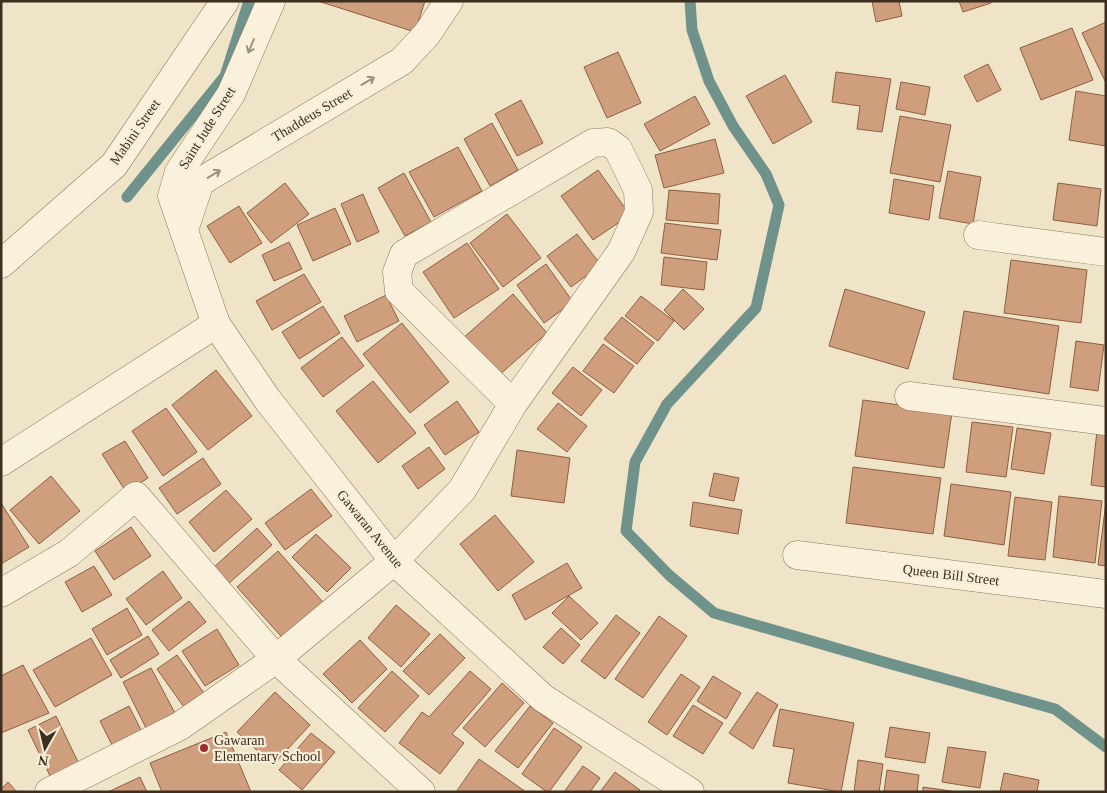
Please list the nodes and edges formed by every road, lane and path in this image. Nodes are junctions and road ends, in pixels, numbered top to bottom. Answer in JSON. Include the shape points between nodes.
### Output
{"nodes":[{"id":1,"x":225,"y":1,"type":"edge"},
{"id":2,"x":271,"y":1,"type":"edge"},
{"id":3,"x":449,"y":1,"type":"edge"},
{"id":4,"x":184,"y":230,"type":"junction"},
{"id":5,"x":978,"y":235,"type":"dead end"},
{"id":6,"x":1106,"y":252,"type":"edge"},
{"id":7,"x":1,"y":264,"type":"edge"},
{"id":8,"x":216,"y":324,"type":"junction"},
{"id":9,"x":909,"y":396,"type":"dead end"},
{"id":10,"x":513,"y":404,"type":"junction"},
{"id":11,"x":1106,"y":421,"type":"edge"},
{"id":12,"x":1,"y":462,"type":"edge"},
{"id":13,"x":797,"y":555,"type":"dead end"},
{"id":14,"x":394,"y":561,"type":"junction"},
{"id":15,"x":1,"y":592,"type":"edge"},
{"id":16,"x":1106,"y":594,"type":"edge"},
{"id":17,"x":276,"y":659,"type":"junction"},
{"id":18,"x":49,"y":792,"type":"edge"},
{"id":19,"x":421,"y":792,"type":"edge"},
{"id":20,"x":690,"y":792,"type":"edge"}],
"edges":[{"from":1,"to":7,"type":"street","name":"Mabini Street","via":[[114,165]]},
{"from":2,"to":4,"type":"street","name":"Saint Jude Street","one_way":true,"via":[[231,94],[179,172],[172,196]]},
{"from":4,"to":3,"type":"street","name":"Thaddeus Street","one_way":true,"via":[[200,182],[402,61],[427,34]]},
{"from":4,"to":8,"type":"street","name":"Gawaran Avenue"},
{"from":5,"to":6,"type":"street"},
{"from":8,"to":12,"type":"street"},
{"from":8,"to":14,"type":"street","name":"Gawaran Avenue","via":[[267,399]]},
{"from":9,"to":11,"type":"street"},
{"from":10,"to":10,"type":"street","via":[[621,252],[639,212],[638,190],[618,149],[608,142],[592,143],[404,254],[397,272],[399,292]]},
{"from":10,"to":14,"type":"street","via":[[462,490]]},
{"from":13,"to":16,"type":"street","name":"Queen Bill Street"},
{"from":14,"to":17,"type":"street"},
{"from":14,"to":20,"type":"street","name":"Gawaran Avenue","via":[[543,698]]},
{"from":15,"to":17,"type":"street","via":[[69,553],[136,496]]},
{"from":17,"to":18,"type":"street","via":[[180,726]]},
{"from":17,"to":19,"type":"street"}]}
